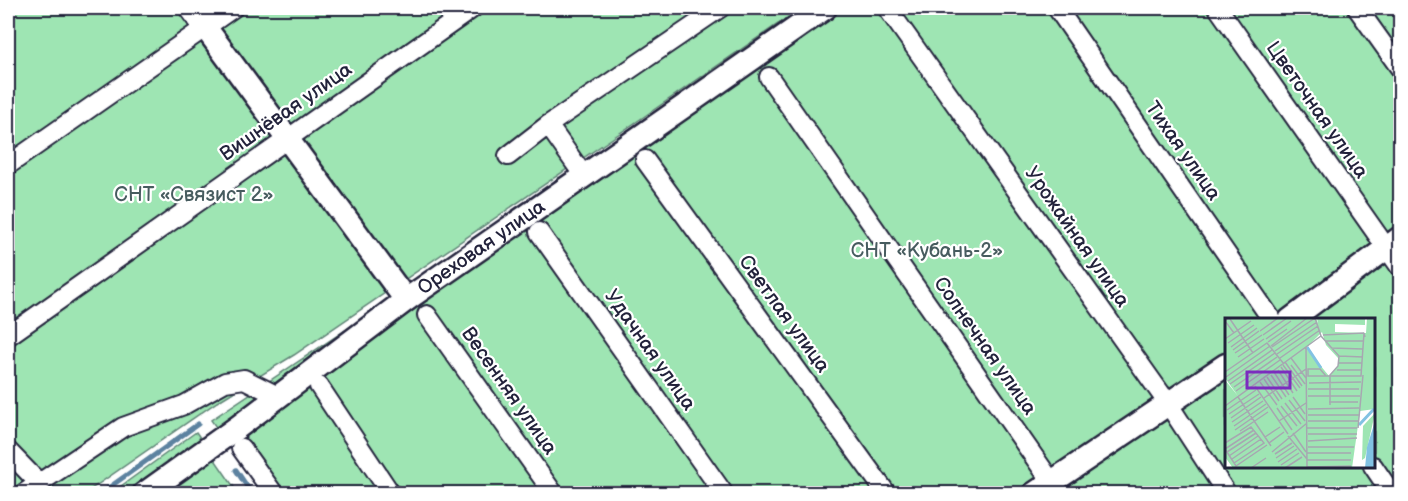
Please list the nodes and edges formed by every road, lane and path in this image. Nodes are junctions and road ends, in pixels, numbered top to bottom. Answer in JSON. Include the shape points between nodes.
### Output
{"nodes":[{"id":1,"x":191,"y":8,"type":"edge"},
{"id":2,"x":234,"y":8,"type":"edge"},
{"id":3,"x":473,"y":8,"type":"edge"},
{"id":4,"x":720,"y":8,"type":"edge"},
{"id":5,"x":825,"y":8,"type":"edge"},
{"id":6,"x":887,"y":8,"type":"edge"},
{"id":7,"x":1058,"y":8,"type":"edge"},
{"id":8,"x":1218,"y":8,"type":"edge"},
{"id":9,"x":1358,"y":8,"type":"edge"},
{"id":10,"x":205,"y":27,"type":"junction"},
{"id":11,"x":1401,"y":68,"type":"edge"},
{"id":12,"x":769,"y":77,"type":"dead end"},
{"id":13,"x":548,"y":125,"type":"junction"},
{"id":14,"x":287,"y":139,"type":"junction"},
{"id":15,"x":508,"y":156,"type":"dead end"},
{"id":16,"x":645,"y":160,"type":"dead end"},
{"id":17,"x":8,"y":165,"type":"edge"},
{"id":18,"x":584,"y":176,"type":"junction"},
{"id":19,"x":539,"y":232,"type":"dead end"},
{"id":20,"x":1394,"y":243,"type":"edge"},
{"id":21,"x":1401,"y":267,"type":"edge"},
{"id":22,"x":406,"y":300,"type":"junction"},
{"id":23,"x":427,"y":315,"type":"dead end"},
{"id":24,"x":1271,"y":318,"type":"edge"},
{"id":25,"x":1293,"y":318,"type":"edge"},
{"id":26,"x":8,"y":336,"type":"edge"},
{"id":27,"x":1225,"y":365,"type":"edge"},
{"id":28,"x":319,"y":386,"type":"dead end"},
{"id":29,"x":278,"y":396,"type":"junction"},
{"id":30,"x":1169,"y":405,"type":"junction"},
{"id":31,"x":241,"y":448,"type":"dead end"},
{"id":32,"x":8,"y":451,"type":"edge"},
{"id":33,"x":1374,"y":468,"type":"edge"},
{"id":34,"x":39,"y":483,"type":"junction"},
{"id":35,"x":1049,"y":489,"type":"edge"},
{"id":36,"x":22,"y":494,"type":"edge"},
{"id":37,"x":144,"y":494,"type":"edge"},
{"id":38,"x":274,"y":494,"type":"edge"},
{"id":39,"x":391,"y":494,"type":"edge"},
{"id":40,"x":554,"y":494,"type":"edge"},
{"id":41,"x":724,"y":494,"type":"edge"},
{"id":42,"x":887,"y":494,"type":"edge"},
{"id":43,"x":1227,"y":494,"type":"edge"},
{"id":44,"x":1392,"y":494,"type":"edge"}],
"edges":[{"from":1,"to":10,"type":"street"},
{"from":2,"to":10,"type":"street"},
{"from":3,"to":14,"type":"street","name":"Вишнёвая улица"},
{"from":4,"to":13,"type":"street"},
{"from":5,"to":18,"type":"street","name":"Ореховая улица"},
{"from":6,"to":30,"type":"street","name":"Урожайная улица"},
{"from":7,"to":24,"type":"street","name":"Тихая улица"},
{"from":8,"to":20,"type":"street","name":"Цветочная улица"},
{"from":9,"to":11,"type":"street"},
{"from":10,"to":14,"type":"street"},
{"from":10,"to":17,"type":"street"},
{"from":12,"to":35,"type":"street","name":"Солнечная улица"},
{"from":13,"to":15,"type":"street"},
{"from":13,"to":18,"type":"street"},
{"from":14,"to":22,"type":"street"},
{"from":14,"to":26,"type":"street","name":"Вишнёвая улица"},
{"from":16,"to":42,"type":"street","name":"Светлая улица"},
{"from":18,"to":22,"type":"street","name":"Ореховая улица"},
{"from":19,"to":41,"type":"street","name":"Удачная улица"},
{"from":20,"to":21,"type":"street","name":"Цветочная улица"},
{"from":20,"to":25,"type":"street"},
{"from":22,"to":29,"type":"street","name":"Ореховая улица"},
{"from":23,"to":40,"type":"street","name":"Весенняя улица"},
{"from":27,"to":30,"type":"street"},
{"from":28,"to":39,"type":"street"},
{"from":29,"to":34,"type":"street","via":[[244,380],[225,382],[184,405],[123,427]]},
{"from":29,"to":37,"type":"street","name":"Ореховая улица"},
{"from":30,"to":35,"type":"street"},
{"from":30,"to":43,"type":"street","name":"Урожайная улица"},
{"from":31,"to":38,"type":"street"},
{"from":32,"to":34,"type":"street"},
{"from":33,"to":44,"type":"street"},
{"from":34,"to":36,"type":"street"}]}
